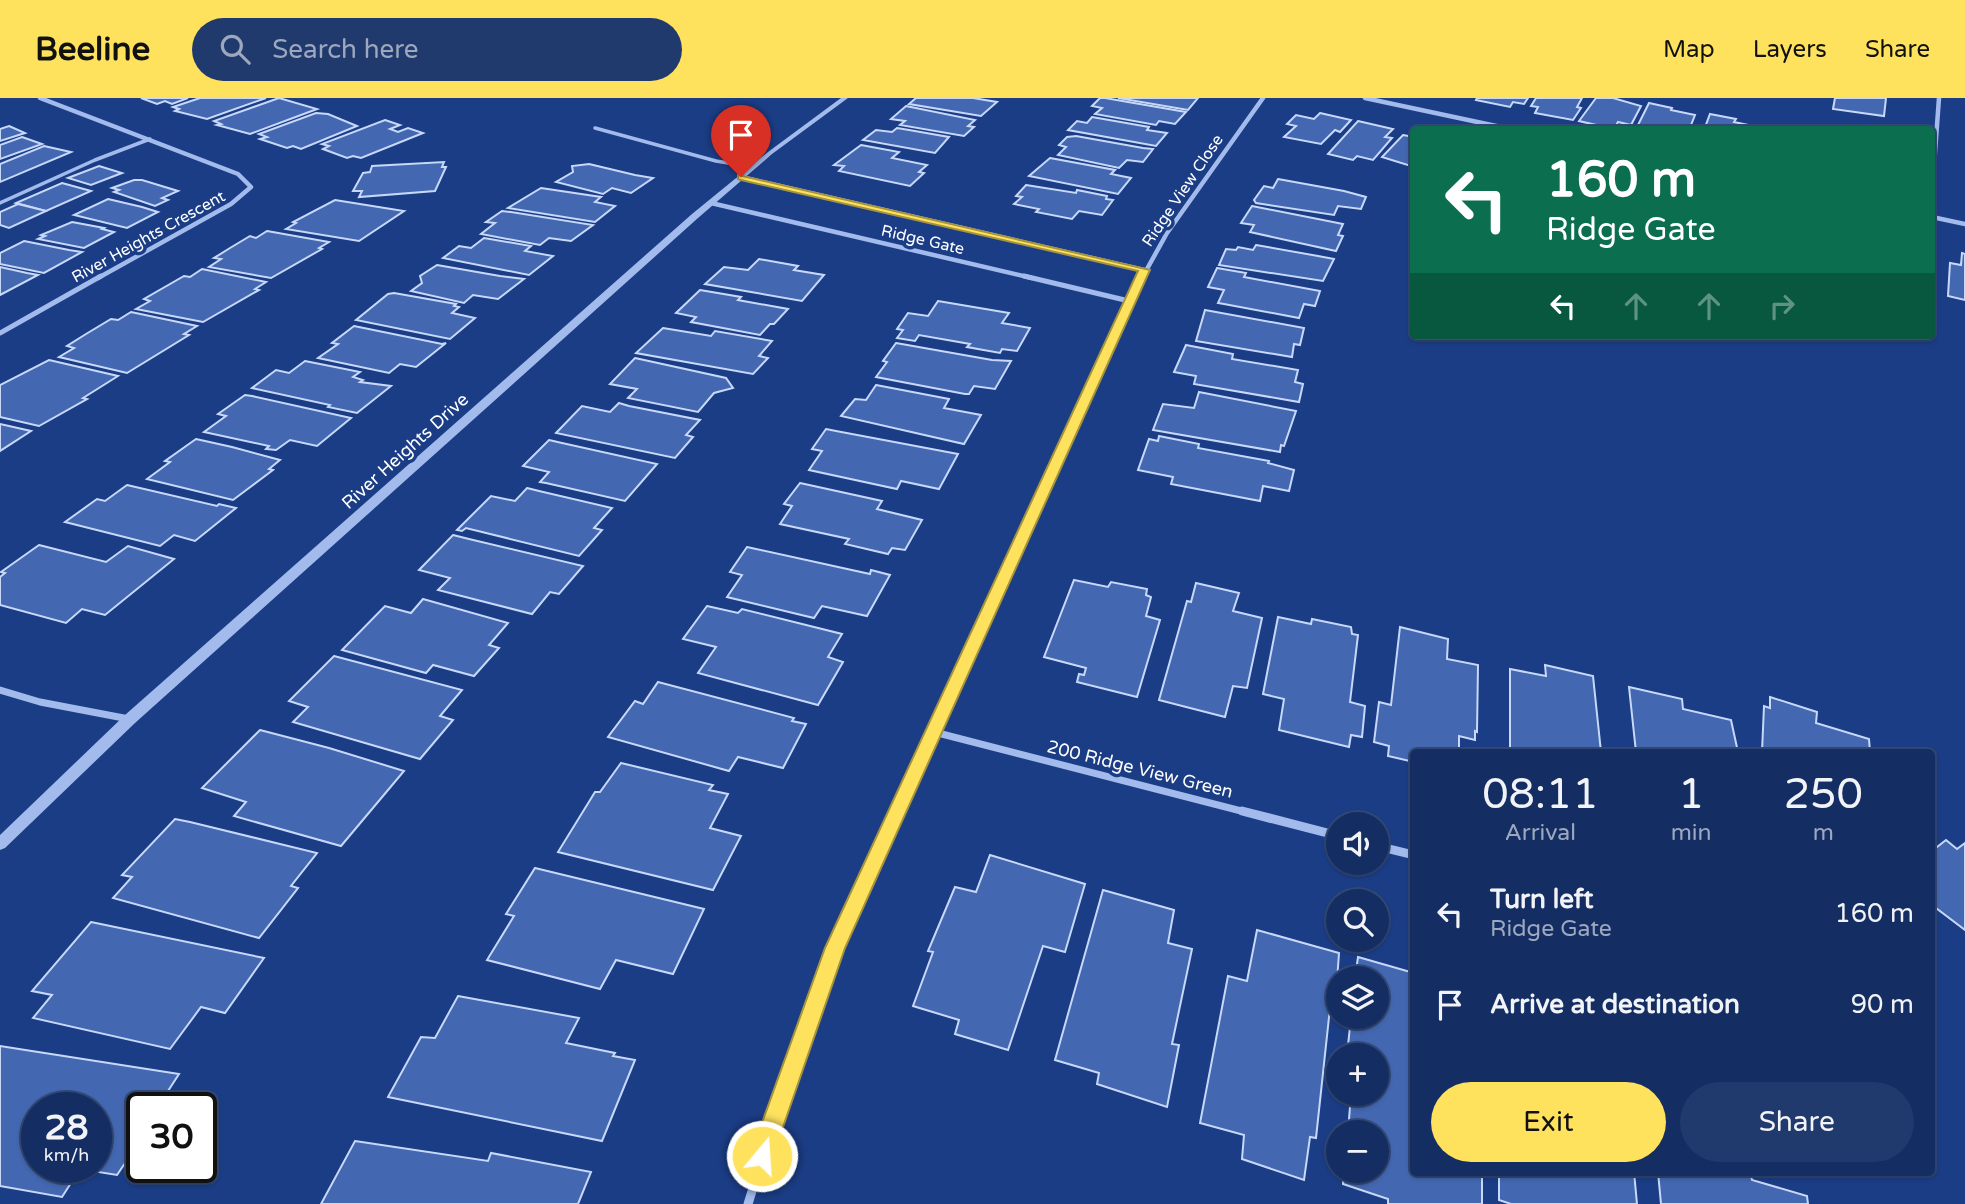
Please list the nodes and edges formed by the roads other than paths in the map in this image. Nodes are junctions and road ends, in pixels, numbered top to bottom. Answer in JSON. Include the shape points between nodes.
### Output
{"nodes":[{"id":1,"x":40,"y":98,"type":"edge"},
{"id":2,"x":845,"y":98,"type":"edge"},
{"id":3,"x":1263,"y":98,"type":"edge"},
{"id":4,"x":1365,"y":98,"type":"edge"},
{"id":5,"x":1939,"y":98,"type":"edge"},
{"id":6,"x":1496,"y":126,"type":"edge"},
{"id":7,"x":595,"y":128,"type":"dead end"},
{"id":8,"x":150,"y":139,"type":"junction"},
{"id":9,"x":1935,"y":152,"type":"edge"},
{"id":10,"x":753,"y":167,"type":"junction"},
{"id":11,"x":741,"y":177,"type":"junction"},
{"id":12,"x":0,"y":203,"type":"edge"},
{"id":13,"x":711,"y":203,"type":"junction"},
{"id":14,"x":1935,"y":218,"type":"edge"},
{"id":15,"x":1965,"y":224,"type":"edge"},
{"id":16,"x":1144,"y":270,"type":"junction"},
{"id":17,"x":1129,"y":300,"type":"junction"},
{"id":18,"x":0,"y":333,"type":"edge"},
{"id":19,"x":0,"y":691,"type":"edge"},
{"id":20,"x":130,"y":719,"type":"junction"},
{"id":21,"x":934,"y":732,"type":"junction"},
{"id":22,"x":1326,"y":833,"type":"edge"},
{"id":23,"x":0,"y":844,"type":"edge"},
{"id":24,"x":1389,"y":849,"type":"edge"},
{"id":25,"x":1410,"y":854,"type":"edge"},
{"id":26,"x":748,"y":1204,"type":"edge"}],
"edges":[{"from":1,"to":8,"type":"street","name":"River Heights Crescent"},
{"from":2,"to":10,"type":"street","name":"River Heights Drive"},
{"from":3,"to":16,"type":"street","name":"Ridge View Close"},
{"from":4,"to":6,"type":"street"},
{"from":5,"to":9,"type":"street"},
{"from":7,"to":10,"type":"lane"},
{"from":8,"to":12,"type":"lane"},
{"from":8,"to":18,"type":"street","name":"River Heights Crescent","via":[[238,174],[251,187],[231,204]]},
{"from":10,"to":11,"type":"street","name":"River Heights Drive"},
{"from":11,"to":13,"type":"street","name":"River Heights Drive"},
{"from":11,"to":16,"type":"street","name":"Ridge Gate"},
{"from":13,"to":17,"type":"street","name":"Ridge Gate"},
{"from":13,"to":20,"type":"street","name":"River Heights Drive"},
{"from":14,"to":15,"type":"street"},
{"from":16,"to":17,"type":"street","name":"Ridge View Close"},
{"from":17,"to":21,"type":"street","name":"Ridge View Close"},
{"from":19,"to":20,"type":"street"},
{"from":20,"to":23,"type":"street","name":"River Heights Drive"},
{"from":21,"to":22,"type":"street","name":"200 Ridge View Green"},
{"from":21,"to":26,"type":"street","name":"Ridge View Close","via":[[835,948]]},
{"from":24,"to":25,"type":"street"}]}
